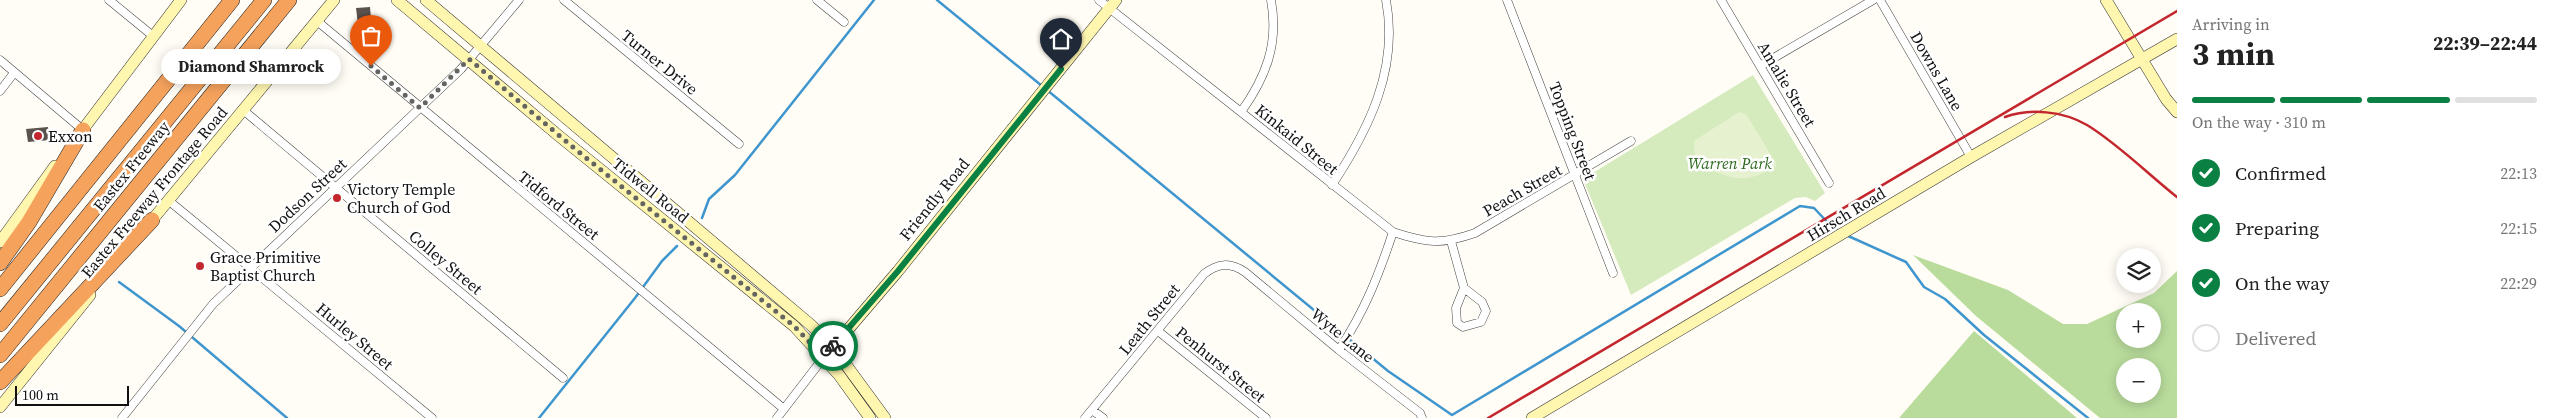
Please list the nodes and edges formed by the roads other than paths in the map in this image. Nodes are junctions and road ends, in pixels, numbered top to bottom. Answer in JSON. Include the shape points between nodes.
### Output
{"nodes":[{"id":1,"x":109,"y":0,"type":"edge"},
{"id":2,"x":181,"y":0,"type":"edge"},
{"id":3,"x":232,"y":0,"type":"edge"},
{"id":4,"x":257,"y":0,"type":"edge"},
{"id":5,"x":264,"y":0,"type":"edge"},
{"id":6,"x":289,"y":0,"type":"edge"},
{"id":7,"x":334,"y":0,"type":"edge"},
{"id":8,"x":397,"y":0,"type":"edge"},
{"id":9,"x":426,"y":0,"type":"edge"},
{"id":10,"x":519,"y":0,"type":"edge"},
{"id":11,"x":564,"y":0,"type":"edge"},
{"id":12,"x":817,"y":0,"type":"edge"},
{"id":13,"x":1099,"y":0,"type":"edge"},
{"id":14,"x":1271,"y":0,"type":"edge"},
{"id":15,"x":1386,"y":0,"type":"edge"},
{"id":16,"x":1507,"y":0,"type":"edge"},
{"id":17,"x":1721,"y":0,"type":"edge"},
{"id":18,"x":1872,"y":0,"type":"edge"},
{"id":19,"x":1880,"y":0,"type":"edge"},
{"id":20,"x":2106,"y":0,"type":"edge"},
{"id":21,"x":1113,"y":4,"type":"edge"},
{"id":22,"x":317,"y":21,"type":"junction"},
{"id":23,"x":844,"y":22,"type":"dead end"},
{"id":24,"x":152,"y":36,"type":"junction"},
{"id":25,"x":2177,"y":39,"type":"edge"},
{"id":26,"x":480,"y":45,"type":"junction"},
{"id":27,"x":469,"y":59,"type":"junction"},
{"id":28,"x":0,"y":60,"type":"edge"},
{"id":29,"x":2141,"y":60,"type":"junction"},
{"id":30,"x":1760,"y":66,"type":"junction"},
{"id":31,"x":14,"y":72,"type":"junction"},
{"id":32,"x":0,"y":91,"type":"edge"},
{"id":33,"x":185,"y":96,"type":"junction"},
{"id":34,"x":420,"y":108,"type":"junction"},
{"id":35,"x":243,"y":110,"type":"junction"},
{"id":36,"x":1241,"y":112,"type":"junction"},
{"id":37,"x":2177,"y":112,"type":"edge"},
{"id":38,"x":571,"y":121,"type":"junction"},
{"id":39,"x":83,"y":130,"type":"junction"},
{"id":40,"x":559,"y":136,"type":"junction"},
{"id":41,"x":1631,"y":142,"type":"dead end"},
{"id":42,"x":739,"y":144,"type":"dead end"},
{"id":43,"x":1972,"y":157,"type":"junction"},
{"id":44,"x":1575,"y":175,"type":"junction"},
{"id":45,"x":1829,"y":183,"type":"dead end"},
{"id":46,"x":1332,"y":185,"type":"junction"},
{"id":47,"x":335,"y":188,"type":"junction"},
{"id":48,"x":168,"y":200,"type":"junction"},
{"id":49,"x":152,"y":220,"type":"junction"},
{"id":50,"x":1392,"y":232,"type":"junction"},
{"id":51,"x":1451,"y":241,"type":"junction"},
{"id":52,"x":0,"y":242,"type":"edge"},
{"id":53,"x":0,"y":263,"type":"edge"},
{"id":54,"x":738,"y":264,"type":"junction"},
{"id":55,"x":250,"y":267,"type":"junction"},
{"id":56,"x":1246,"y":273,"type":"joint"},
{"id":57,"x":1613,"y":273,"type":"dead end"},
{"id":58,"x":730,"y":274,"type":"junction"},
{"id":59,"x":1464,"y":288,"type":"junction"},
{"id":60,"x":0,"y":289,"type":"edge"},
{"id":61,"x":0,"y":324,"type":"edge"},
{"id":62,"x":1158,"y":331,"type":"junction"},
{"id":63,"x":833,"y":347,"type":"junction"},
{"id":64,"x":1339,"y":350,"type":"junction"},
{"id":65,"x":0,"y":355,"type":"edge"},
{"id":66,"x":824,"y":357,"type":"junction"},
{"id":67,"x":563,"y":378,"type":"dead end"},
{"id":68,"x":0,"y":382,"type":"edge"},
{"id":69,"x":0,"y":407,"type":"edge"},
{"id":70,"x":784,"y":409,"type":"junction"},
{"id":71,"x":1092,"y":410,"type":"junction"},
{"id":72,"x":122,"y":418,"type":"edge"},
{"id":73,"x":432,"y":418,"type":"edge"},
{"id":74,"x":777,"y":418,"type":"edge"},
{"id":75,"x":870,"y":418,"type":"edge"},
{"id":76,"x":886,"y":418,"type":"edge"},
{"id":77,"x":1085,"y":418,"type":"edge"},
{"id":78,"x":1103,"y":418,"type":"edge"},
{"id":79,"x":1266,"y":418,"type":"edge"},
{"id":80,"x":1422,"y":418,"type":"edge"},
{"id":81,"x":1532,"y":418,"type":"edge"}],
"edges":[{"from":1,"to":24,"type":"street"},
{"from":2,"to":24,"type":"main road"},
{"from":3,"to":60,"type":"highway","name":"Eastex Freeway"},
{"from":4,"to":33,"type":"highway"},
{"from":5,"to":33,"type":"highway"},
{"from":6,"to":65,"type":"highway","name":"Eastex Freeway"},
{"from":7,"to":22,"type":"main road","name":"Eastex Freeway Frontage Road"},
{"from":8,"to":27,"type":"main road","name":"Tidwell Road"},
{"from":9,"to":26,"type":"main road","name":"Tidwell Road"},
{"from":10,"to":26,"type":"street","name":"Dodson Street"},
{"from":11,"to":42,"type":"street","name":"Turner Drive"},
{"from":12,"to":23,"type":"street"},
{"from":13,"to":21,"type":"street","name":"Kinkaid Street"},
{"from":14,"to":36,"type":"street","via":[[1274,28],[1270,61],[1256,92]]},
{"from":15,"to":46,"type":"street","via":[[1387,66],[1378,102],[1362,137]]},
{"from":16,"to":44,"type":"street","name":"Topping Street"},
{"from":17,"to":30,"type":"street","name":"Amalie Street"},
{"from":18,"to":30,"type":"street"},
{"from":19,"to":43,"type":"street","name":"Downs Lane"},
{"from":20,"to":29,"type":"main road"},
{"from":21,"to":36,"type":"street","name":"Kinkaid Street"},
{"from":21,"to":63,"type":"main road","name":"Friendly Road"},
{"from":22,"to":34,"type":"street","name":"Tidford Street"},
{"from":22,"to":35,"type":"main road","name":"Eastex Freeway Frontage Road"},
{"from":24,"to":39,"type":"main road"},
{"from":25,"to":29,"type":"main road","name":"Hirsch Road"},
{"from":26,"to":27,"type":"street","name":"Dodson Street"},
{"from":26,"to":38,"type":"main road","name":"Tidwell Road"},
{"from":27,"to":34,"type":"street","name":"Dodson Street"},
{"from":27,"to":40,"type":"main road","name":"Tidwell Road"},
{"from":28,"to":31,"type":"street"},
{"from":29,"to":37,"type":"main road"},
{"from":29,"to":43,"type":"main road","name":"Hirsch Road"},
{"from":30,"to":45,"type":"street","name":"Amalie Street"},
{"from":31,"to":32,"type":"street"},
{"from":31,"to":39,"type":"street"},
{"from":33,"to":61,"type":"highway"},
{"from":34,"to":47,"type":"street","name":"Dodson Street"},
{"from":34,"to":70,"type":"street","name":"Tidford Street"},
{"from":35,"to":47,"type":"street","name":"Colley Street"},
{"from":35,"to":48,"type":"main road","name":"Eastex Freeway Frontage Road"},
{"from":36,"to":46,"type":"street","name":"Kinkaid Street"},
{"from":38,"to":40,"type":"main road"},
{"from":38,"to":54,"type":"main road","name":"Tidwell Road"},
{"from":39,"to":52,"type":"main road"},
{"from":39,"to":53,"type":"highway","via":[[29,222]]},
{"from":40,"to":58,"type":"main road","name":"Tidwell Road"},
{"from":41,"to":44,"type":"street","name":"Peach Street"},
{"from":43,"to":81,"type":"main road","name":"Hirsch Road"},
{"from":44,"to":51,"type":"street","name":"Peach Street","via":[[1489,225]]},
{"from":44,"to":57,"type":"street","name":"Topping Street"},
{"from":46,"to":50,"type":"street","name":"Kinkaid Street"},
{"from":47,"to":55,"type":"street","name":"Dodson Street"},
{"from":47,"to":67,"type":"street","name":"Colley Street"},
{"from":48,"to":49,"type":"main road","name":"Eastex Freeway Frontage Road"},
{"from":48,"to":55,"type":"street","name":"Hurley Street"},
{"from":49,"to":68,"type":"highway"},
{"from":49,"to":69,"type":"main road","name":"Eastex Freeway Frontage Road"},
{"from":50,"to":51,"type":"street","name":"Kinkaid Street","via":[[1425,241]]},
{"from":50,"to":64,"type":"street","via":[[1375,285]]},
{"from":51,"to":59,"type":"street"},
{"from":54,"to":58,"type":"main road"},
{"from":54,"to":63,"type":"main road","name":"Tidwell Road"},
{"from":55,"to":72,"type":"street","name":"Dodson Street","via":[[182,339]]},
{"from":55,"to":73,"type":"street","name":"Hurley Street"},
{"from":56,"to":62,"type":"street","name":"Leath Street","via":[[1233,265],[1211,268]]},
{"from":56,"to":64,"type":"street","name":"Wyte Lane"},
{"from":58,"to":66,"type":"main road","name":"Tidwell Road","via":[[794,326]]},
{"from":59,"to":59,"type":"street","via":[[1456,314],[1457,323],[1463,327],[1478,324],[1486,314],[1482,302]]},
{"from":62,"to":71,"type":"street","name":"Leath Street"},
{"from":62,"to":79,"type":"street","name":"Penhurst Street"},
{"from":63,"to":66,"type":"main road","name":"Friendly Road"},
{"from":63,"to":76,"type":"main road","name":"Tidwell Road"},
{"from":64,"to":80,"type":"street","name":"Wyte Lane","via":[[1420,413]]},
{"from":66,"to":70,"type":"street","name":"Friendly Road"},
{"from":66,"to":75,"type":"main road","name":"Tidwell Road"},
{"from":70,"to":74,"type":"street","name":"Friendly Road"},
{"from":71,"to":77,"type":"street","name":"Leath Street"},
{"from":71,"to":78,"type":"street"}]}
